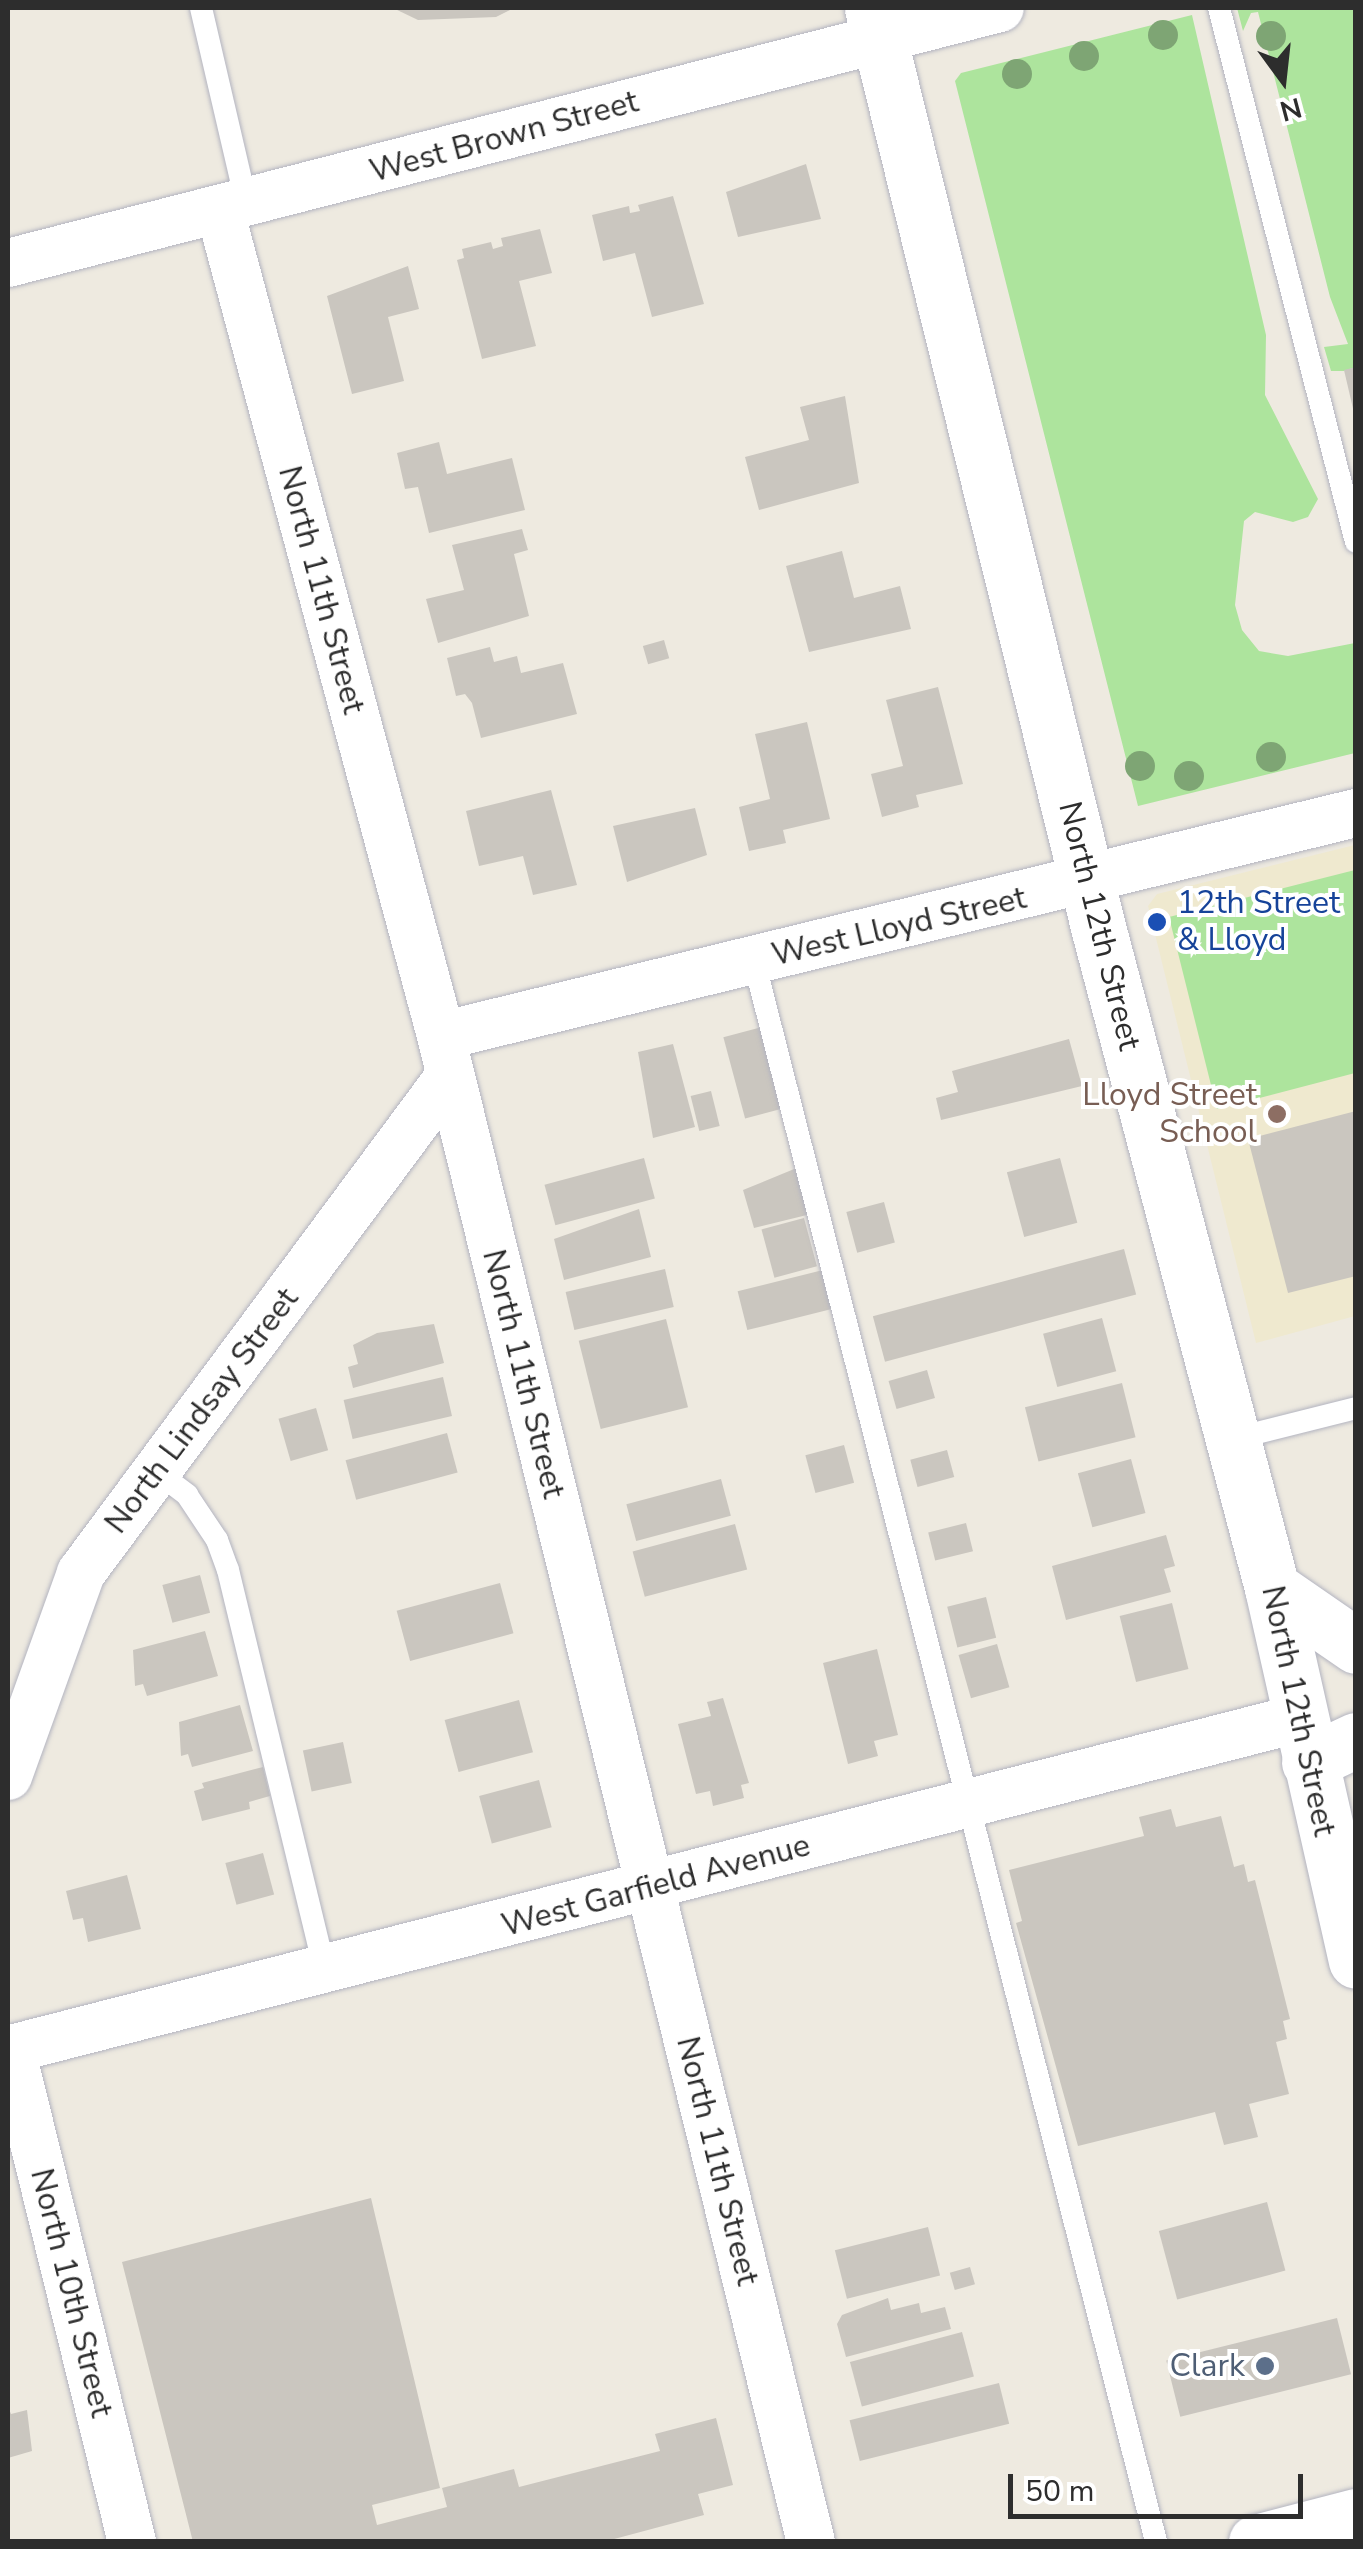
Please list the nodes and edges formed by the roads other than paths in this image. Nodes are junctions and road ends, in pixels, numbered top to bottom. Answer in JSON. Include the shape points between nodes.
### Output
{"nodes":[{"id":1,"x":201,"y":8,"type":"edge"},
{"id":2,"x":1000,"y":8,"type":"edge"},
{"id":3,"x":1219,"y":8,"type":"edge"},
{"id":4,"x":876,"y":22,"type":"edge"},
{"id":5,"x":233,"y":208,"type":"junction"},
{"id":6,"x":9,"y":263,"type":"edge"},
{"id":7,"x":1356,"y":542,"type":"edge"},
{"id":8,"x":1356,"y":813,"type":"edge"},
{"id":9,"x":1087,"y":882,"type":"junction"},
{"id":10,"x":754,"y":961,"type":"junction"},
{"id":11,"x":446,"y":1056,"type":"junction"},
{"id":12,"x":1356,"y":1408,"type":"edge"},
{"id":13,"x":1234,"y":1439,"type":"junction"},
{"id":14,"x":157,"y":1472,"type":"junction"},
{"id":15,"x":1272,"y":1588,"type":"junction"},
{"id":16,"x":1356,"y":1646,"type":"edge"},
{"id":17,"x":1322,"y":1740,"type":"edge"},
{"id":18,"x":8,"y":1776,"type":"edge"},
{"id":19,"x":968,"y":1804,"type":"junction"},
{"id":20,"x":648,"y":1889,"type":"junction"},
{"id":21,"x":1356,"y":1961,"type":"edge"},
{"id":22,"x":326,"y":1970,"type":"junction"},
{"id":23,"x":9,"y":2048,"type":"edge"},
{"id":24,"x":1356,"y":2516,"type":"edge"},
{"id":25,"x":132,"y":2542,"type":"edge"},
{"id":26,"x":811,"y":2542,"type":"edge"},
{"id":27,"x":1156,"y":2542,"type":"edge"},
{"id":28,"x":1256,"y":2542,"type":"edge"}],
"edges":[{"from":1,"to":5,"type":"lane"},
{"from":2,"to":4,"type":"street","name":"West Brown Street"},
{"from":3,"to":7,"type":"lane"},
{"from":4,"to":5,"type":"street","name":"West Brown Street"},
{"from":4,"to":9,"type":"street","name":"North 12th Street"},
{"from":5,"to":6,"type":"street","name":"West Brown Street"},
{"from":5,"to":11,"type":"street","name":"North 11th Street"},
{"from":8,"to":9,"type":"street","name":"West Lloyd Street"},
{"from":9,"to":10,"type":"street","name":"West Lloyd Street"},
{"from":9,"to":13,"type":"street","name":"North 12th Street"},
{"from":10,"to":11,"type":"street","name":"West Lloyd Street"},
{"from":10,"to":19,"type":"lane"},
{"from":11,"to":14,"type":"street","name":"North Lindsay Street"},
{"from":11,"to":20,"type":"street","name":"North 11th Street"},
{"from":12,"to":13,"type":"lane"},
{"from":13,"to":15,"type":"street","name":"North 12th Street"},
{"from":14,"to":18,"type":"street","name":"North Lindsay Street","via":[[81,1573]]},
{"from":14,"to":22,"type":"lane","via":[[187,1495],[228,1570]]},
{"from":15,"to":16,"type":"street"},
{"from":15,"to":17,"type":"street","name":"North 12th Street"},
{"from":17,"to":19,"type":"street","name":"West Garfield Avenue"},
{"from":17,"to":21,"type":"street","name":"North 12th Street"},
{"from":19,"to":20,"type":"street","name":"West Garfield Avenue"},
{"from":19,"to":27,"type":"lane"},
{"from":20,"to":22,"type":"street","name":"West Garfield Avenue"},
{"from":20,"to":26,"type":"street","name":"North 11th Street"},
{"from":22,"to":23,"type":"street","name":"West Garfield Avenue"},
{"from":23,"to":25,"type":"street","name":"North 10th Street"},
{"from":24,"to":28,"type":"street"}]}
